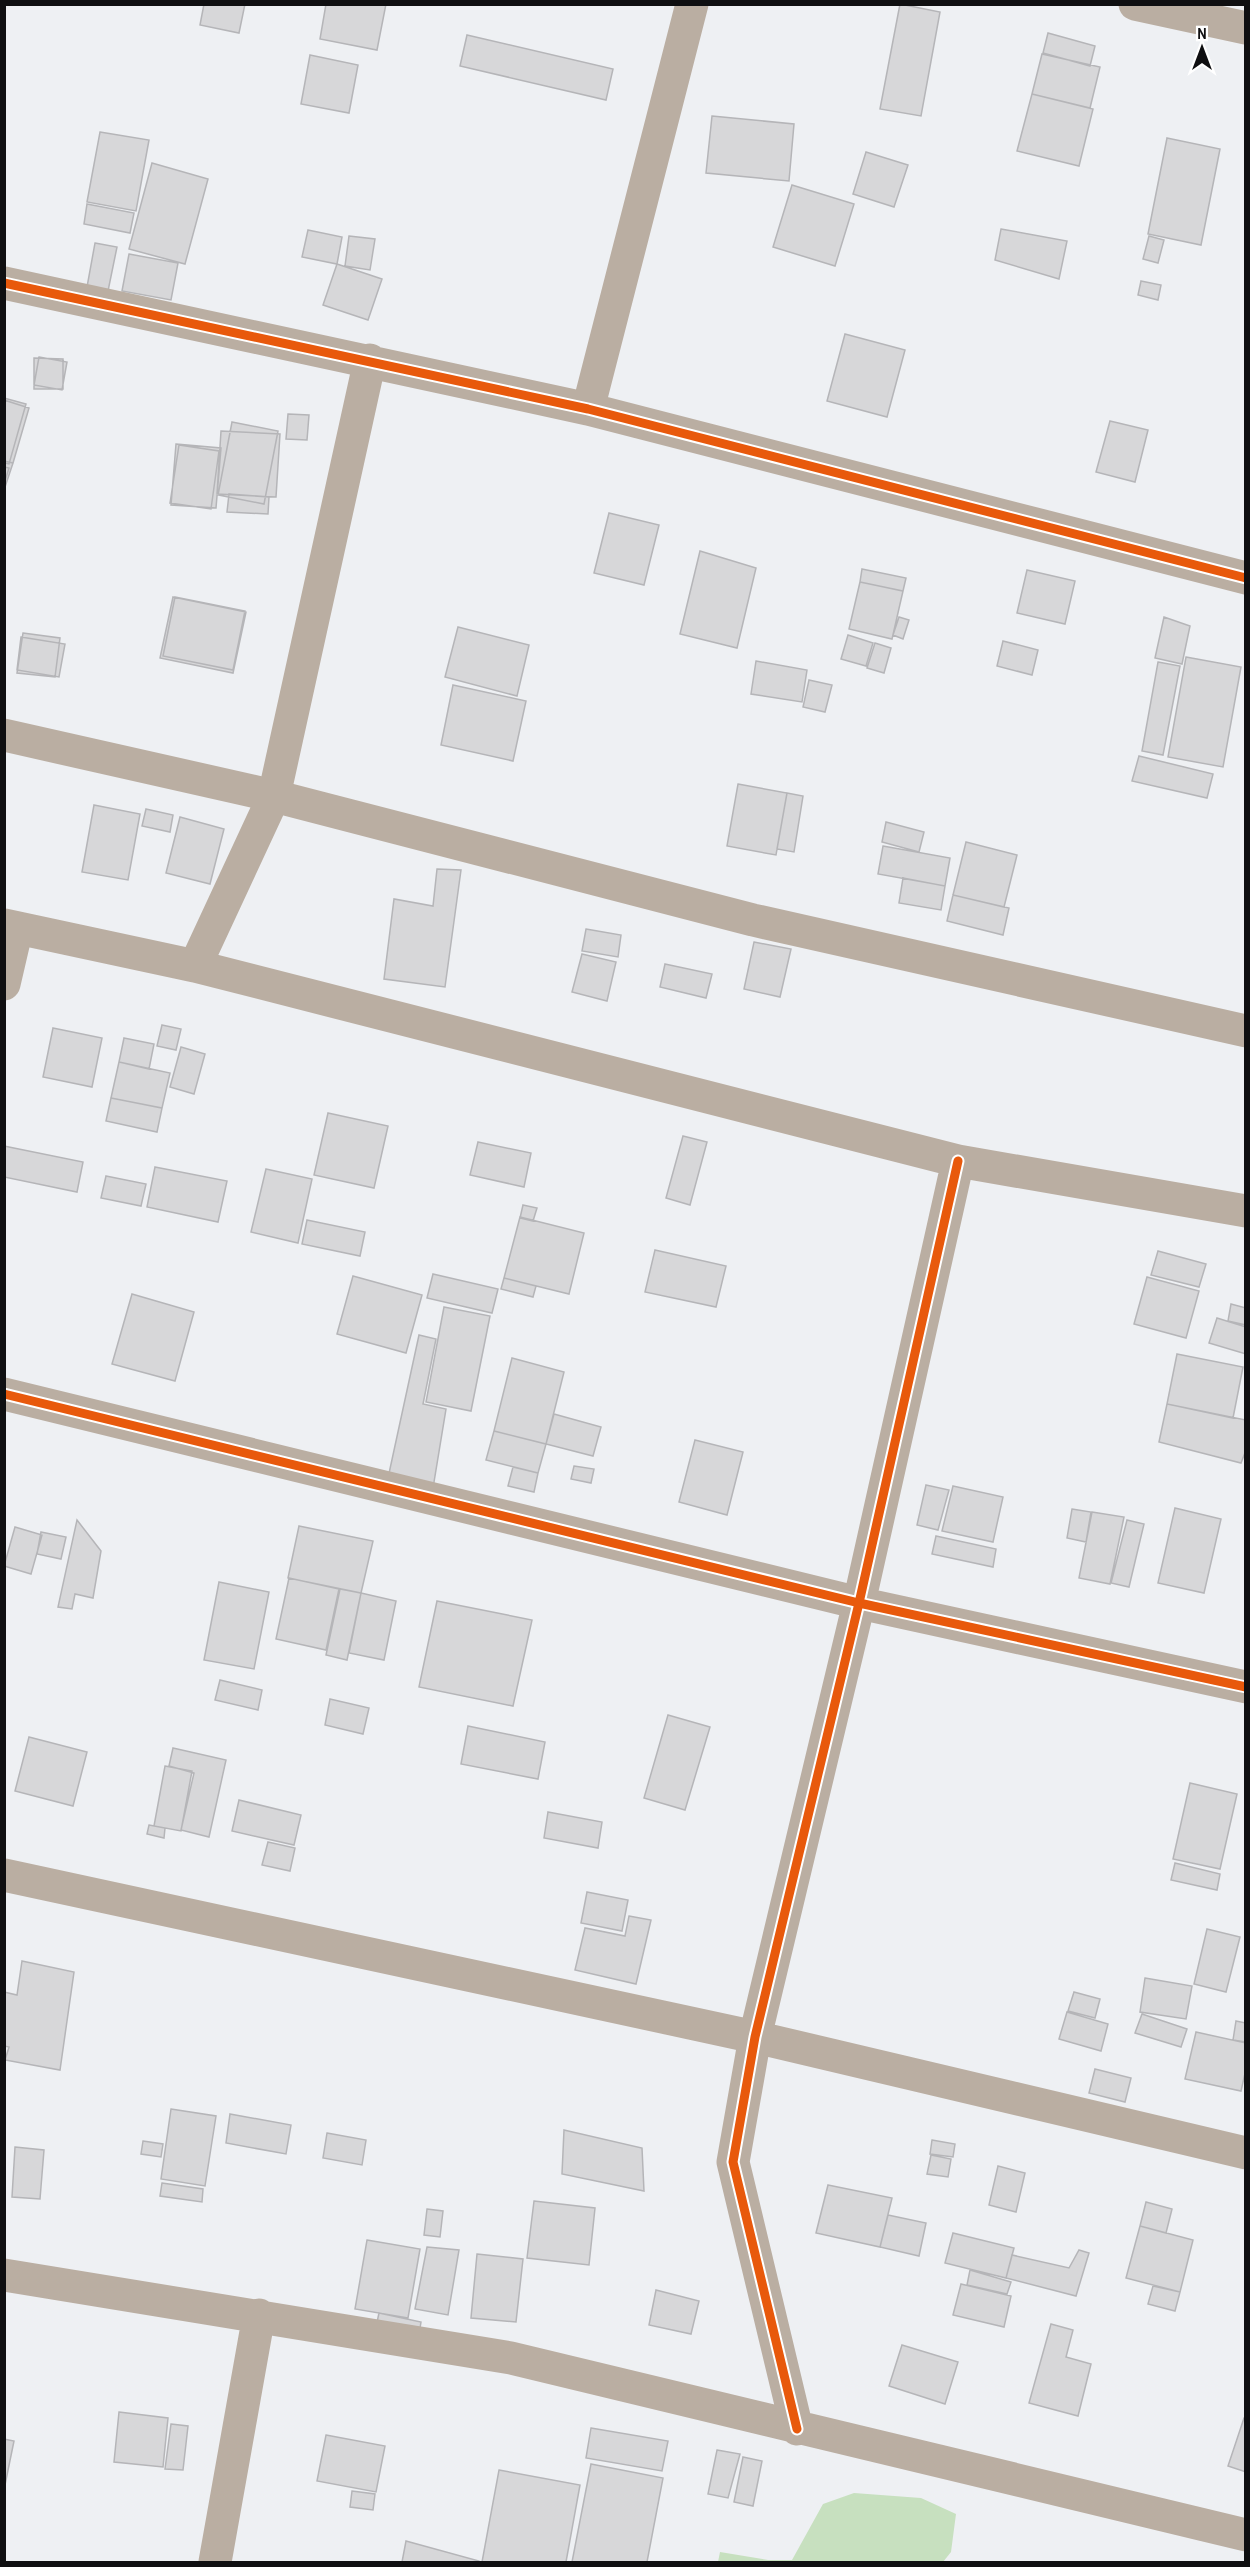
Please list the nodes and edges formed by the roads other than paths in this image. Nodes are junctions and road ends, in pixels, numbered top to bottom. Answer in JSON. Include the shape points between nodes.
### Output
{"nodes":[{"id":1,"x":692,"y":4,"type":"edge"},
{"id":2,"x":1135,"y":4,"type":"edge"},
{"id":3,"x":1245,"y":28,"type":"edge"},
{"id":4,"x":4,"y":284,"type":"edge"},
{"id":5,"x":370,"y":360,"type":"junction"},
{"id":6,"x":588,"y":408,"type":"junction"},
{"id":7,"x":1245,"y":578,"type":"edge"},
{"id":8,"x":4,"y":735,"type":"edge"},
{"id":9,"x":274,"y":796,"type":"junction"},
{"id":10,"x":10,"y":926,"type":"edge"},
{"id":11,"x":195,"y":966,"type":"junction"},
{"id":12,"x":4,"y":984,"type":"edge"},
{"id":13,"x":1245,"y":1031,"type":"edge"},
{"id":14,"x":958,"y":1161,"type":"junction"},
{"id":15,"x":1244,"y":1206,"type":"edge"},
{"id":16,"x":4,"y":1394,"type":"edge"},
{"id":17,"x":859,"y":1603,"type":"junction"},
{"id":18,"x":1245,"y":1687,"type":"edge"},
{"id":19,"x":4,"y":1875,"type":"edge"},
{"id":20,"x":755,"y":2037,"type":"junction"},
{"id":21,"x":1245,"y":2153,"type":"edge"},
{"id":22,"x":4,"y":2275,"type":"edge"},
{"id":23,"x":259,"y":2315,"type":"junction"},
{"id":24,"x":797,"y":2428,"type":"junction"},
{"id":25,"x":1245,"y":2535,"type":"edge"},
{"id":26,"x":214,"y":2562,"type":"edge"}],
"edges":[{"from":1,"to":6,"type":"street"},
{"from":2,"to":3,"type":"street"},
{"from":4,"to":5,"type":"street"},
{"from":5,"to":6,"type":"street"},
{"from":5,"to":9,"type":"street"},
{"from":6,"to":7,"type":"street"},
{"from":8,"to":9,"type":"street"},
{"from":9,"to":11,"type":"street"},
{"from":9,"to":13,"type":"street","via":[[753,920]]},
{"from":10,"to":11,"type":"street"},
{"from":10,"to":12,"type":"street"},
{"from":11,"to":14,"type":"street"},
{"from":14,"to":15,"type":"street"},
{"from":14,"to":17,"type":"street"},
{"from":16,"to":17,"type":"street"},
{"from":17,"to":18,"type":"street"},
{"from":17,"to":20,"type":"street"},
{"from":19,"to":20,"type":"street"},
{"from":20,"to":21,"type":"street"},
{"from":20,"to":24,"type":"street","via":[[733,2163]]},
{"from":22,"to":23,"type":"street"},
{"from":23,"to":24,"type":"street","via":[[511,2358]]},
{"from":23,"to":26,"type":"street"},
{"from":24,"to":25,"type":"street"}]}
